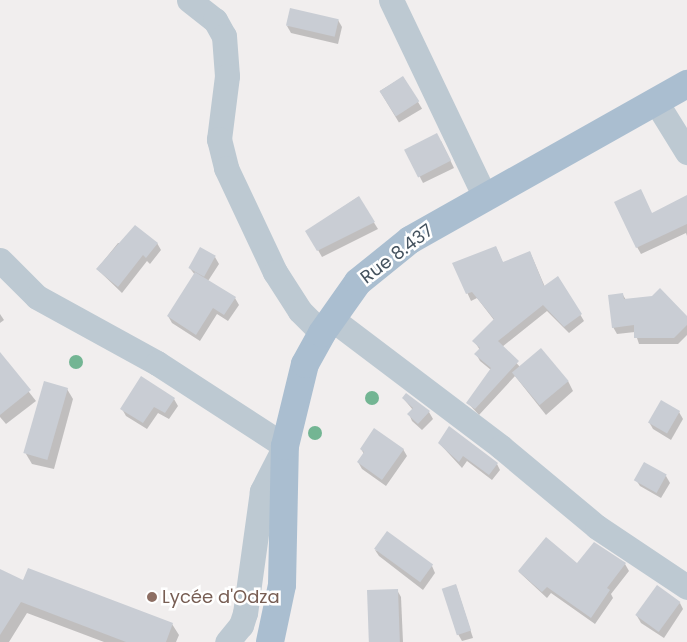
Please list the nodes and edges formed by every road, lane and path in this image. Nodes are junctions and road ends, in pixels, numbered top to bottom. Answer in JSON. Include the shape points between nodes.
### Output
{"nodes":[{"id":1,"x":189,"y":0,"type":"edge"},
{"id":2,"x":391,"y":0,"type":"edge"},
{"id":3,"x":687,"y":84,"type":"edge"},
{"id":4,"x":656,"y":102,"type":"junction"},
{"id":5,"x":687,"y":152,"type":"edge"},
{"id":6,"x":484,"y":195,"type":"junction"},
{"id":7,"x":0,"y":260,"type":"edge"},
{"id":8,"x":327,"y":326,"type":"junction"},
{"id":9,"x":286,"y":446,"type":"junction"},
{"id":10,"x":687,"y":587,"type":"edge"},
{"id":11,"x":227,"y":642,"type":"edge"},
{"id":12,"x":270,"y":642,"type":"edge"}],
"edges":[{"from":1,"to":8,"type":"street","via":[[215,20],[224,36],[227,76],[219,139],[226,168],[275,272],[300,311]]},
{"from":2,"to":6,"type":"street"},
{"from":3,"to":4,"type":"main road","name":"Rue 8.437"},
{"from":4,"to":5,"type":"street"},
{"from":4,"to":6,"type":"main road","name":"Rue 8.437"},
{"from":6,"to":8,"type":"main road","name":"Rue 8.437","via":[[382,261],[358,282]]},
{"from":7,"to":9,"type":"street","via":[[37,297],[157,363]]},
{"from":8,"to":9,"type":"main road","name":"Rue 8.437","via":[[305,364]]},
{"from":8,"to":10,"type":"street","via":[[501,447],[597,527]]},
{"from":9,"to":11,"type":"street","via":[[262,491],[245,612],[241,626]]},
{"from":9,"to":12,"type":"main road","name":"Rue 8.437","via":[[282,585]]}]}
